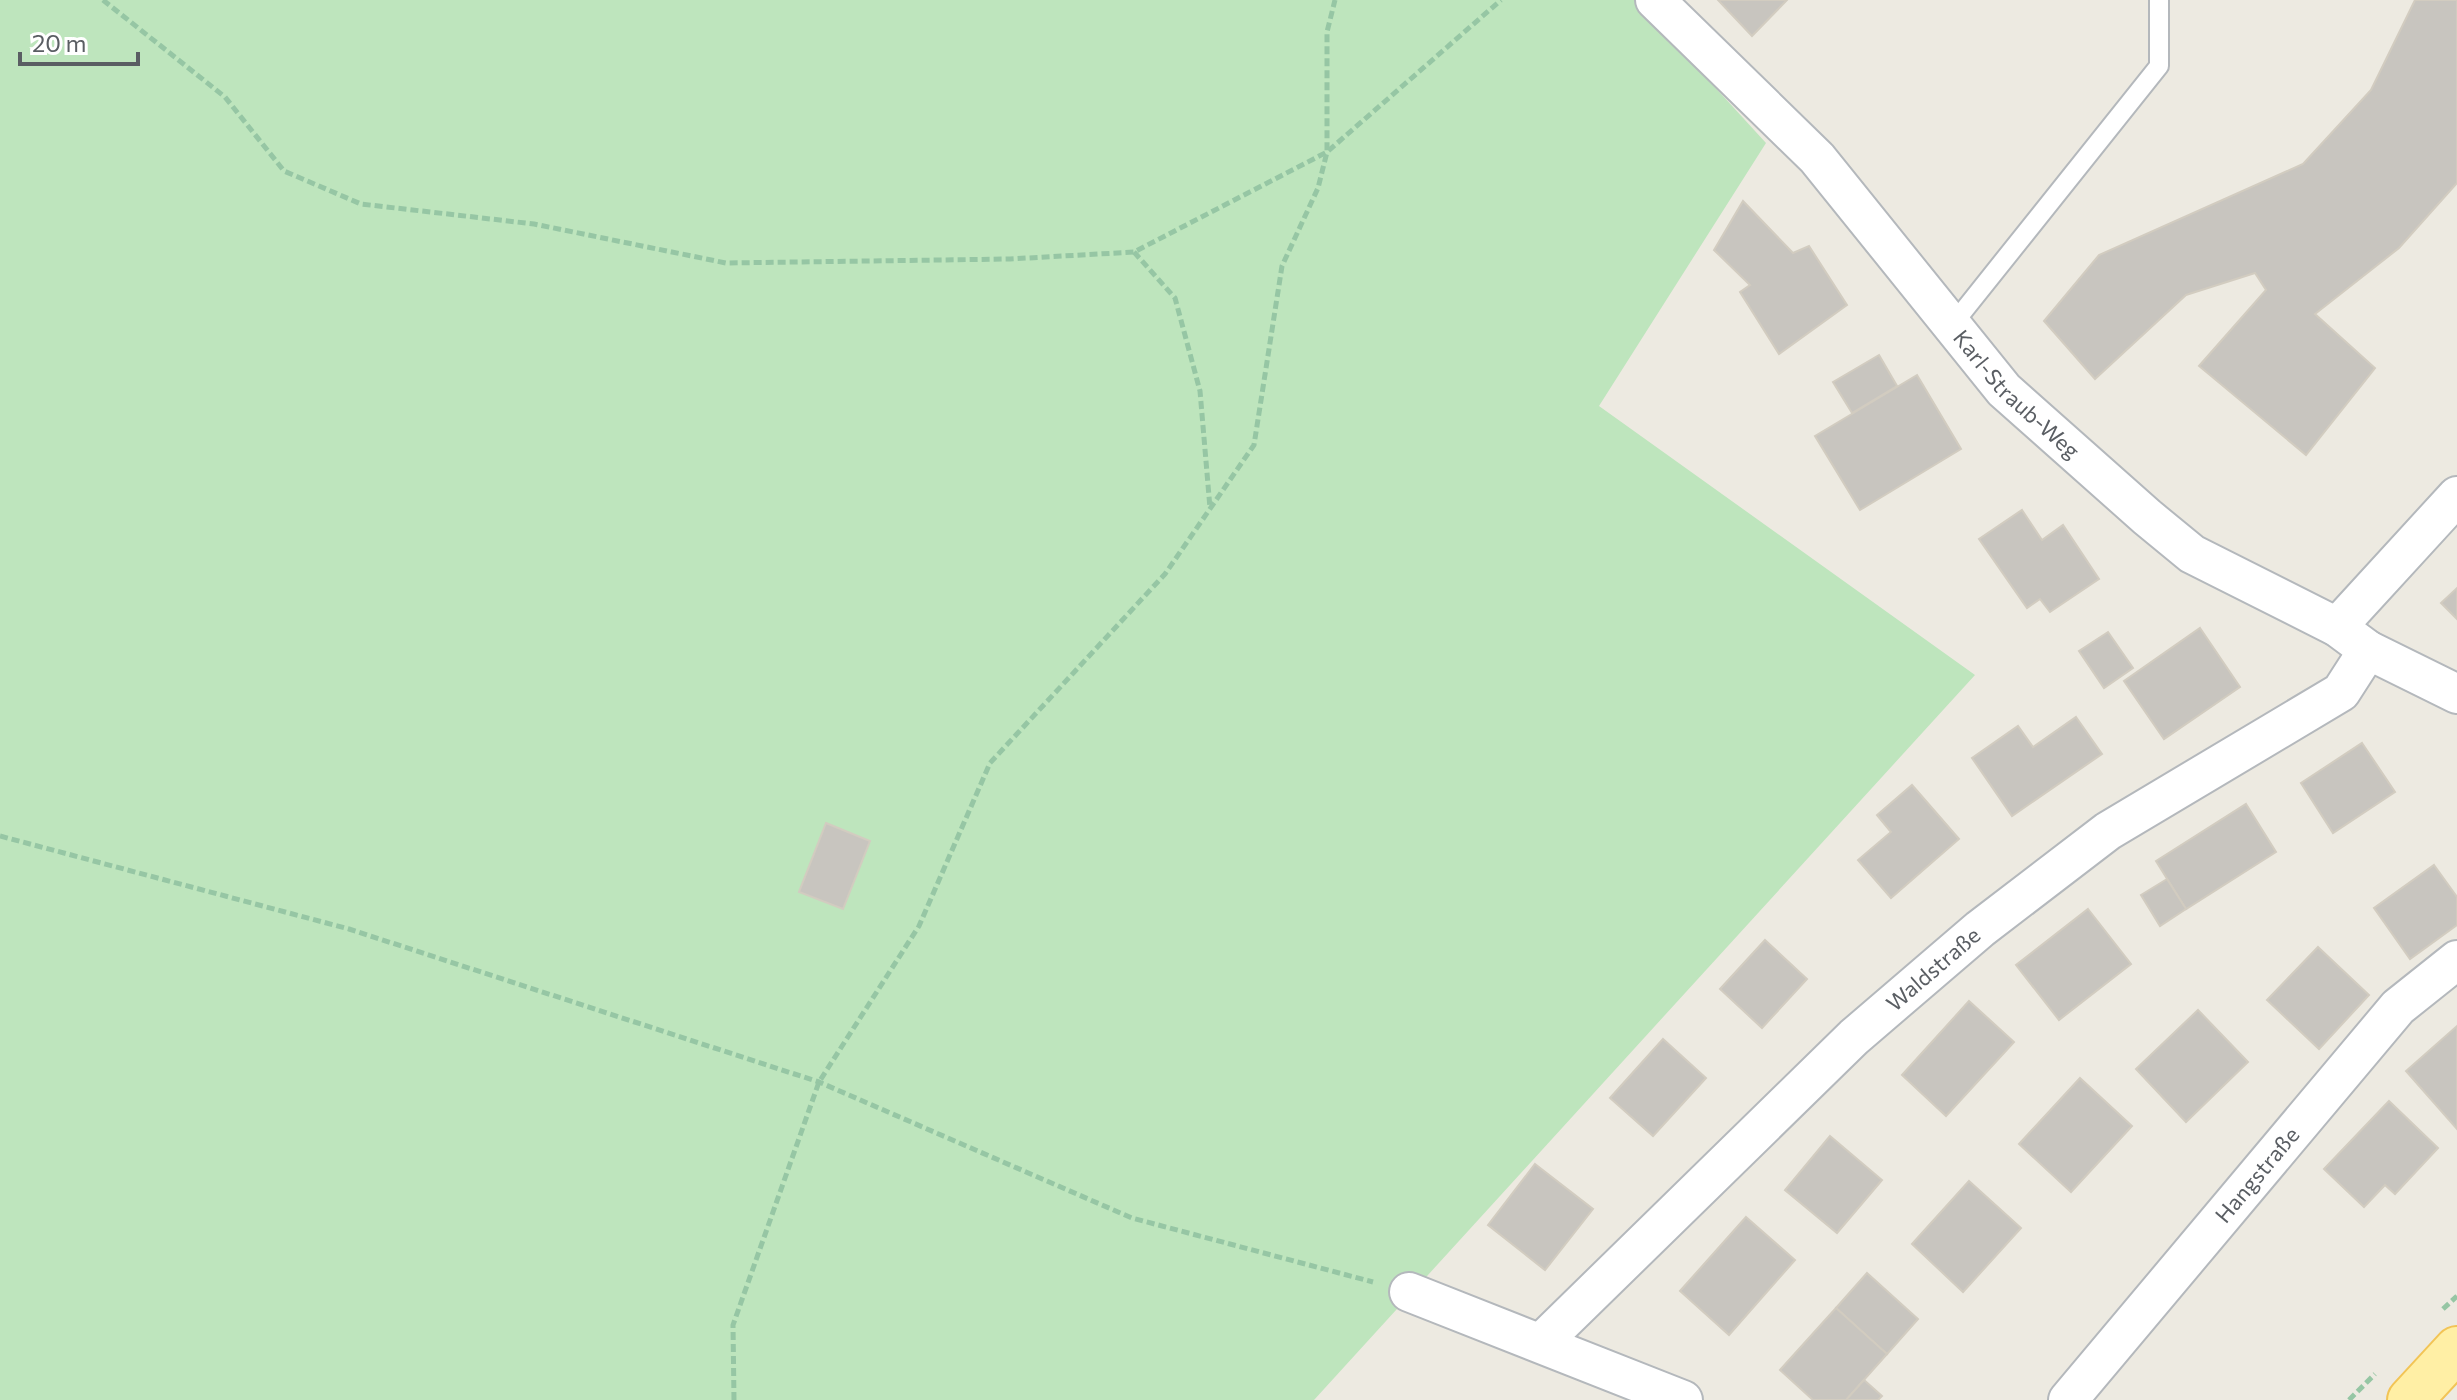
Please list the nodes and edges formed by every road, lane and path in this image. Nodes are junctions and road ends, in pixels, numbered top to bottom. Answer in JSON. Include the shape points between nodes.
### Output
{"nodes":[{"id":1,"x":103,"y":0,"type":"edge"},
{"id":2,"x":1335,"y":0,"type":"edge"},
{"id":3,"x":1501,"y":0,"type":"edge"},
{"id":4,"x":1655,"y":0,"type":"edge"},
{"id":5,"x":2159,"y":0,"type":"edge"},
{"id":6,"x":1327,"y":152,"type":"junction"},
{"id":7,"x":1134,"y":252,"type":"junction"},
{"id":8,"x":1953,"y":324,"type":"junction"},
{"id":9,"x":2457,"y":496,"type":"edge"},
{"id":10,"x":1210,"y":509,"type":"junction"},
{"id":11,"x":2337,"y":627,"type":"junction"},
{"id":12,"x":2368,"y":650,"type":"junction"},
{"id":13,"x":2457,"y":694,"type":"edge"},
{"id":14,"x":0,"y":836,"type":"edge"},
{"id":15,"x":2457,"y":960,"type":"edge"},
{"id":16,"x":819,"y":1082,"type":"junction"},
{"id":17,"x":1409,"y":1292,"type":"joint"},
{"id":18,"x":1541,"y":1343,"type":"junction"},
{"id":19,"x":2457,"y":1349,"type":"edge"},
{"id":20,"x":734,"y":1400,"type":"edge"},
{"id":21,"x":1683,"y":1400,"type":"edge"},
{"id":22,"x":2068,"y":1400,"type":"edge"},
{"id":23,"x":2410,"y":1400,"type":"edge"}],
"edges":[{"from":1,"to":7,"type":"path","via":[[225,97],[284,171],[361,204],[534,224],[726,263]]},
{"from":2,"to":6,"type":"path","via":[[1327,32]]},
{"from":3,"to":6,"type":"path"},
{"from":4,"to":8,"type":"street","name":"Karl-Straub-Weg","via":[[1817,158]]},
{"from":5,"to":8,"type":"lane","via":[[2159,66]]},
{"from":6,"to":7,"type":"path"},
{"from":6,"to":10,"type":"path","via":[[1318,188],[1282,266],[1254,445]]},
{"from":7,"to":10,"type":"path","via":[[1175,298],[1200,391]]},
{"from":8,"to":11,"type":"street","name":"Karl-Straub-Weg","via":[[2004,390],[2192,554]]},
{"from":9,"to":11,"type":"street"},
{"from":10,"to":16,"type":"path","via":[[1165,574],[990,763],[919,926]]},
{"from":11,"to":12,"type":"street","name":"Karl-Straub-Weg"},
{"from":12,"to":13,"type":"street","name":"Karl-Straub-Weg"},
{"from":12,"to":18,"type":"street","name":"Waldstraße","via":[[2341,692],[2108,831],[1980,929],[1854,1037]]},
{"from":14,"to":16,"type":"path","via":[[349,929]]},
{"from":15,"to":22,"type":"street","name":"Hangstraße","via":[[2398,1007]]},
{"from":16,"to":17,"type":"path","via":[[1132,1218]]},
{"from":16,"to":20,"type":"path","via":[[733,1325]]},
{"from":17,"to":18,"type":"street"},
{"from":18,"to":21,"type":"street"},
{"from":19,"to":23,"type":"main road"}]}
